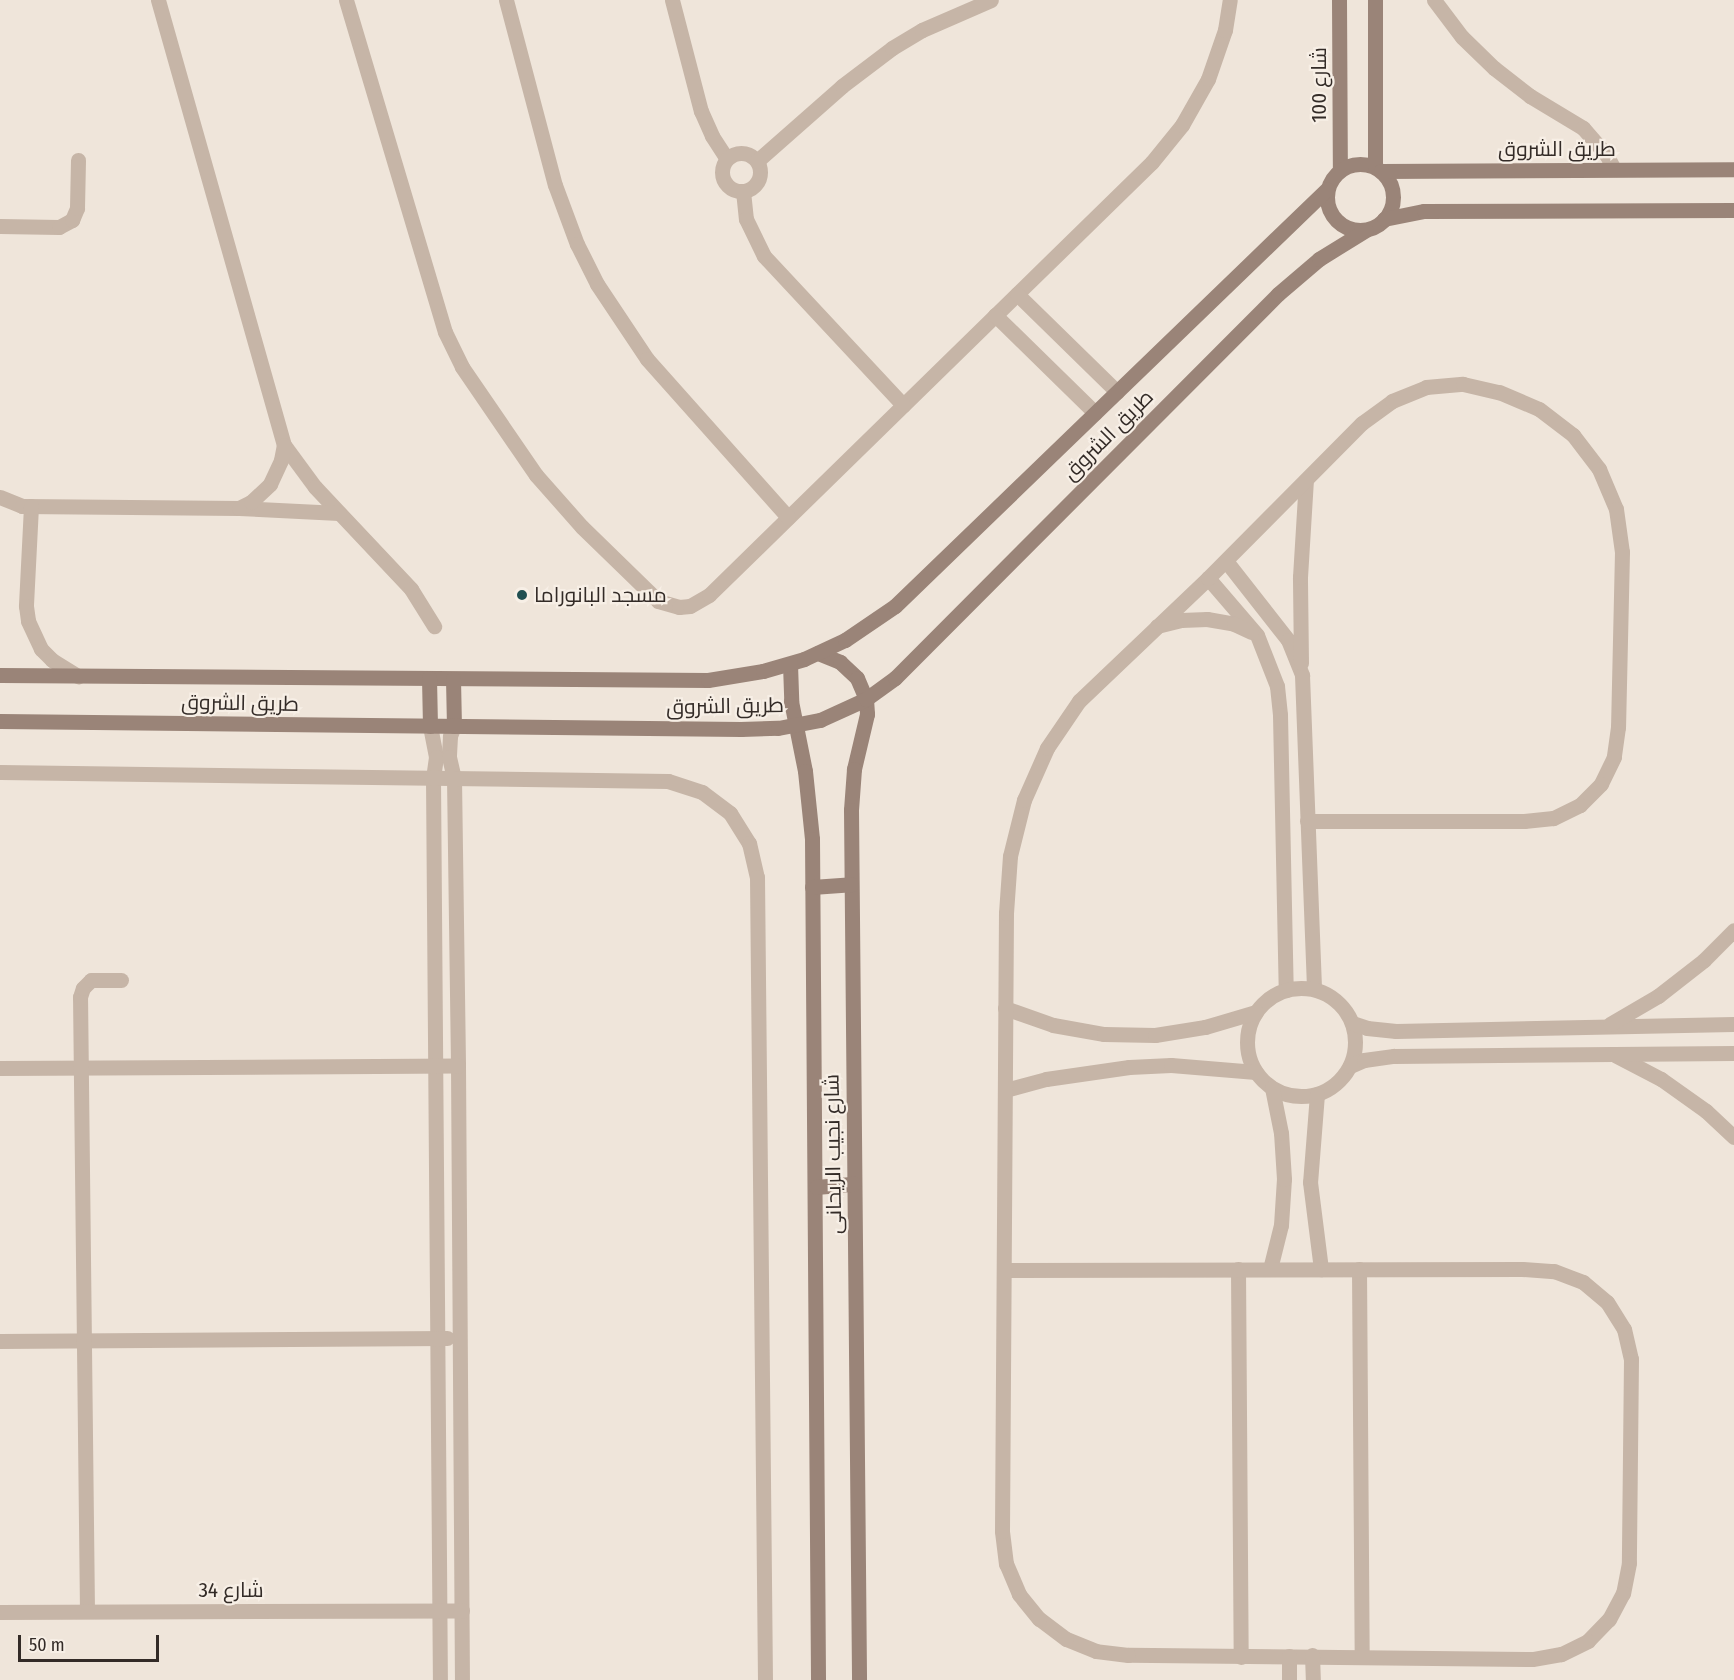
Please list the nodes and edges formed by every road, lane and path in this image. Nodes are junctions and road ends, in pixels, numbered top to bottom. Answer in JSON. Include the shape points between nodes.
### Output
{"nodes":[{"id":1,"x":158,"y":0,"type":"edge"},
{"id":2,"x":346,"y":0,"type":"edge"},
{"id":3,"x":506,"y":0,"type":"edge"},
{"id":4,"x":672,"y":0,"type":"edge"},
{"id":5,"x":991,"y":0,"type":"edge"},
{"id":6,"x":1230,"y":0,"type":"edge"},
{"id":7,"x":1340,"y":0,"type":"edge"},
{"id":8,"x":1375,"y":0,"type":"edge"},
{"id":9,"x":1434,"y":0,"type":"edge"},
{"id":10,"x":78,"y":159,"type":"dead end"},
{"id":11,"x":727,"y":159,"type":"junction"},
{"id":12,"x":757,"y":161,"type":"junction"},
{"id":13,"x":1378,"y":169,"type":"junction"},
{"id":14,"x":1734,"y":169,"type":"edge"},
{"id":15,"x":1340,"y":170,"type":"junction"},
{"id":16,"x":1614,"y":170,"type":"junction"},
{"id":17,"x":1328,"y":189,"type":"junction"},
{"id":18,"x":743,"y":192,"type":"junction"},
{"id":19,"x":1734,"y":210,"type":"edge"},
{"id":20,"x":1384,"y":219,"type":"junction"},
{"id":21,"x":0,"y":226,"type":"edge"},
{"id":22,"x":1366,"y":230,"type":"junction"},
{"id":23,"x":1017,"y":294,"type":"junction"},
{"id":24,"x":995,"y":315,"type":"junction"},
{"id":25,"x":1117,"y":392,"type":"junction"},
{"id":26,"x":903,"y":405,"type":"junction"},
{"id":27,"x":1095,"y":413,"type":"junction"},
{"id":28,"x":284,"y":445,"type":"junction"},
{"id":29,"x":1306,"y":480,"type":"junction"},
{"id":30,"x":0,"y":497,"type":"edge"},
{"id":31,"x":31,"y":506,"type":"junction"},
{"id":32,"x":239,"y":508,"type":"junction"},
{"id":33,"x":339,"y":513,"type":"junction"},
{"id":34,"x":789,"y":517,"type":"junction"},
{"id":35,"x":1226,"y":561,"type":"junction"},
{"id":36,"x":1208,"y":578,"type":"junction"},
{"id":37,"x":434,"y":626,"type":"dead end"},
{"id":38,"x":1155,"y":627,"type":"junction"},
{"id":39,"x":1257,"y":634,"type":"junction"},
{"id":40,"x":818,"y":653,"type":"junction"},
{"id":41,"x":790,"y":664,"type":"junction"},
{"id":42,"x":0,"y":675,"type":"edge"},
{"id":43,"x":78,"y":675,"type":"junction"},
{"id":44,"x":1302,"y":675,"type":"junction"},
{"id":45,"x":429,"y":678,"type":"junction"},
{"id":46,"x":453,"y":679,"type":"junction"},
{"id":47,"x":866,"y":699,"type":"junction"},
{"id":48,"x":0,"y":722,"type":"edge"},
{"id":49,"x":796,"y":725,"type":"junction"},
{"id":50,"x":430,"y":726,"type":"junction"},
{"id":51,"x":454,"y":726,"type":"junction"},
{"id":52,"x":0,"y":772,"type":"edge"},
{"id":53,"x":433,"y":778,"type":"junction"},
{"id":54,"x":454,"y":778,"type":"junction"},
{"id":55,"x":1307,"y":821,"type":"junction"},
{"id":56,"x":851,"y":884,"type":"junction"},
{"id":57,"x":812,"y":887,"type":"junction"},
{"id":58,"x":1734,"y":930,"type":"edge"},
{"id":59,"x":121,"y":980,"type":"dead end"},
{"id":60,"x":1314,"y":989,"type":"junction"},
{"id":61,"x":1286,"y":990,"type":"junction"},
{"id":62,"x":1005,"y":1008,"type":"junction"},
{"id":63,"x":1256,"y":1012,"type":"junction"},
{"id":64,"x":1352,"y":1023,"type":"junction"},
{"id":65,"x":1734,"y":1024,"type":"edge"},
{"id":66,"x":1600,"y":1026,"type":"junction"},
{"id":67,"x":1593,"y":1053,"type":"junction"},
{"id":68,"x":1612,"y":1053,"type":"junction"},
{"id":69,"x":1734,"y":1053,"type":"edge"},
{"id":70,"x":435,"y":1066,"type":"junction"},
{"id":71,"x":458,"y":1066,"type":"junction"},
{"id":72,"x":1350,"y":1066,"type":"junction"},
{"id":73,"x":0,"y":1068,"type":"edge"},
{"id":74,"x":79,"y":1068,"type":"junction"},
{"id":75,"x":1256,"y":1072,"type":"junction"},
{"id":76,"x":1272,"y":1088,"type":"junction"},
{"id":77,"x":1005,"y":1090,"type":"junction"},
{"id":78,"x":1317,"y":1094,"type":"junction"},
{"id":79,"x":1734,"y":1137,"type":"edge"},
{"id":80,"x":854,"y":1184,"type":"junction"},
{"id":81,"x":816,"y":1187,"type":"junction"},
{"id":82,"x":1238,"y":1269,"type":"junction"},
{"id":83,"x":1270,"y":1269,"type":"junction"},
{"id":84,"x":1321,"y":1269,"type":"junction"},
{"id":85,"x":1359,"y":1269,"type":"junction"},
{"id":86,"x":1005,"y":1270,"type":"junction"},
{"id":87,"x":460,"y":1337,"type":"junction"},
{"id":88,"x":437,"y":1338,"type":"junction"},
{"id":89,"x":0,"y":1341,"type":"edge"},
{"id":90,"x":83,"y":1341,"type":"junction"},
{"id":91,"x":439,"y":1610,"type":"junction"},
{"id":92,"x":462,"y":1610,"type":"junction"},
{"id":93,"x":87,"y":1611,"type":"junction"},
{"id":94,"x":0,"y":1612,"type":"edge"},
{"id":95,"x":1312,"y":1655,"type":"junction"},
{"id":96,"x":1241,"y":1656,"type":"junction"},
{"id":97,"x":1289,"y":1656,"type":"junction"},
{"id":98,"x":1362,"y":1656,"type":"junction"},
{"id":99,"x":440,"y":1680,"type":"edge"},
{"id":100,"x":462,"y":1680,"type":"edge"},
{"id":101,"x":765,"y":1680,"type":"edge"},
{"id":102,"x":819,"y":1680,"type":"edge"},
{"id":103,"x":859,"y":1680,"type":"edge"},
{"id":104,"x":1289,"y":1680,"type":"edge"},
{"id":105,"x":1313,"y":1680,"type":"edge"}],
"edges":[{"from":1,"to":28,"type":"street"},
{"from":2,"to":34,"type":"street","via":[[445,332],[472,384],[551,492],[658,602],[679,607],[700,602],[709,595]]},
{"from":3,"to":34,"type":"street","via":[[555,185],[597,284],[648,359]]},
{"from":4,"to":11,"type":"street","via":[[701,111]]},
{"from":5,"to":12,"type":"street","via":[[892,48]]},
{"from":6,"to":23,"type":"street","via":[[1217,55],[1182,125],[1152,162]]},
{"from":7,"to":15,"type":"street","name":"شارع 100"},
{"from":8,"to":13,"type":"street"},
{"from":9,"to":16,"type":"street","via":[[1462,37],[1494,68],[1530,96],[1583,128],[1606,154]]},
{"from":10,"to":21,"type":"street","via":[[77,208],[72,220],[59,227]]},
{"from":11,"to":12,"type":"street","via":[[743,153]]},
{"from":11,"to":18,"type":"street","via":[[722,177],[732,189]]},
{"from":12,"to":18,"type":"street","via":[[759,178]]},
{"from":13,"to":15,"type":"street","via":[[1356,164]]},
{"from":13,"to":16,"type":"street","name":"طريق الشروق"},
{"from":13,"to":20,"type":"street","via":[[1392,189],[1390,210]]},
{"from":14,"to":16,"type":"street","name":"طريق الشروق"},
{"from":15,"to":17,"type":"street"},
{"from":17,"to":22,"type":"street","via":[[1327,200],[1336,220],[1355,230]]},
{"from":17,"to":25,"type":"street","name":"طريق الشروق"},
{"from":18,"to":26,"type":"street","via":[[746,219],[764,256]]},
{"from":19,"to":20,"type":"street","via":[[1434,211]]},
{"from":20,"to":22,"type":"street"},
{"from":22,"to":47,"type":"street","name":"طريق الشروق","via":[[1319,259],[1278,294],[922,652]]},
{"from":23,"to":24,"type":"street"},
{"from":23,"to":25,"type":"street"},
{"from":24,"to":26,"type":"street"},
{"from":24,"to":27,"type":"street"},
{"from":25,"to":27,"type":"street","name":"طريق الشروق"},
{"from":26,"to":34,"type":"street"},
{"from":27,"to":40,"type":"street","name":"طريق الشروق","via":[[895,606]]},
{"from":28,"to":32,"type":"street","via":[[270,484]]},
{"from":28,"to":33,"type":"street"},
{"from":29,"to":35,"type":"street"},
{"from":29,"to":44,"type":"street","via":[[1300,578]]},
{"from":29,"to":55,"type":"street","via":[[1362,423],[1392,401],[1426,387],[1463,384],[1499,392],[1539,409],[1573,435],[1599,469],[1616,509],[1622,552],[1614,757],[1601,784],[1580,805],[1553,818],[1524,821]]},
{"from":30,"to":31,"type":"street"},
{"from":31,"to":32,"type":"street"},
{"from":31,"to":43,"type":"street","via":[[28,621],[41,649]]},
{"from":32,"to":33,"type":"street"},
{"from":33,"to":37,"type":"street","via":[[411,589]]},
{"from":35,"to":36,"type":"street"},
{"from":35,"to":44,"type":"street","via":[[1288,640]]},
{"from":36,"to":38,"type":"street"},
{"from":36,"to":39,"type":"street"},
{"from":38,"to":39,"type":"street","via":[[1181,620],[1208,620],[1234,624]]},
{"from":38,"to":62,"type":"street","via":[[1079,701],[1047,748],[1024,800],[1010,856]]},
{"from":39,"to":61,"type":"street","via":[[1277,686],[1280,715]]},
{"from":40,"to":41,"type":"street","name":"طريق الشروق"},
{"from":40,"to":47,"type":"street","via":[[849,669]]},
{"from":41,"to":46,"type":"street","name":"طريق الشروق","via":[[708,680]]},
{"from":41,"to":49,"type":"street","name":"شارع نجيب الريحانى","via":[[789,689]]},
{"from":42,"to":43,"type":"street","name":"طريق الشروق"},
{"from":43,"to":45,"type":"street","name":"طريق الشروق"},
{"from":44,"to":55,"type":"street"},
{"from":45,"to":46,"type":"street","name":"طريق الشروق"},
{"from":45,"to":50,"type":"street"},
{"from":46,"to":51,"type":"street"},
{"from":47,"to":49,"type":"street","name":"طريق الشروق","via":[[836,714]]},
{"from":47,"to":56,"type":"street","name":"شارع نجيب الريحانى","via":[[867,714],[852,790]]},
{"from":48,"to":50,"type":"street","name":"طريق الشروق"},
{"from":49,"to":51,"type":"street","name":"طريق الشروق","via":[[741,729]]},
{"from":49,"to":57,"type":"street","name":"شارع نجيب الريحانى","via":[[810,805]]},
{"from":50,"to":51,"type":"street","name":"طريق الشروق"},
{"from":50,"to":53,"type":"street","via":[[436,757]]},
{"from":51,"to":54,"type":"street","via":[[448,757]]},
{"from":52,"to":53,"type":"street"},
{"from":53,"to":54,"type":"street"},
{"from":53,"to":70,"type":"street"},
{"from":54,"to":71,"type":"street"},
{"from":54,"to":101,"type":"street","via":[[668,781],[702,792],[717,802],[730,813],[749,843],[757,877]]},
{"from":55,"to":60,"type":"street"},
{"from":56,"to":57,"type":"street"},
{"from":56,"to":80,"type":"street","name":"شارع نجيب الريحانى"},
{"from":57,"to":81,"type":"street","name":"شارع نجيب الريحانى"},
{"from":58,"to":66,"type":"street","via":[[1658,996]]},
{"from":59,"to":74,"type":"street","via":[[91,980],[84,987],[80,998]]},
{"from":60,"to":61,"type":"street"},
{"from":60,"to":64,"type":"street","via":[[1337,1002]]},
{"from":61,"to":63,"type":"street","via":[[1264,1002]]},
{"from":62,"to":63,"type":"street","via":[[1053,1025],[1104,1034],[1155,1035],[1205,1027]]},
{"from":62,"to":77,"type":"street"},
{"from":63,"to":75,"type":"street","via":[[1247,1042]]},
{"from":64,"to":66,"type":"street","via":[[1396,1031]]},
{"from":64,"to":72,"type":"street","via":[[1355,1038]]},
{"from":65,"to":66,"type":"street"},
{"from":66,"to":67,"type":"street"},
{"from":67,"to":68,"type":"street"},
{"from":67,"to":72,"type":"street","via":[[1394,1056]]},
{"from":68,"to":69,"type":"street"},
{"from":68,"to":79,"type":"street","via":[[1661,1079]]},
{"from":70,"to":71,"type":"street"},
{"from":70,"to":74,"type":"street"},
{"from":70,"to":88,"type":"street"},
{"from":71,"to":87,"type":"street"},
{"from":72,"to":78,"type":"street","via":[[1336,1083]]},
{"from":73,"to":74,"type":"street"},
{"from":74,"to":90,"type":"street"},
{"from":75,"to":76,"type":"street"},
{"from":75,"to":77,"type":"street","via":[[1171,1065],[1129,1067],[1087,1071]]},
{"from":76,"to":78,"type":"street","via":[[1301,1096]]},
{"from":76,"to":83,"type":"street","via":[[1281,1133],[1284,1179],[1281,1225]]},
{"from":77,"to":86,"type":"street"},
{"from":78,"to":84,"type":"street","via":[[1310,1182]]},
{"from":80,"to":81,"type":"street"},
{"from":80,"to":103,"type":"street","name":"شارع نجيب الريحانى"},
{"from":81,"to":102,"type":"street","name":"شارع نجيب الريحانى"},
{"from":82,"to":83,"type":"street"},
{"from":82,"to":86,"type":"street"},
{"from":82,"to":96,"type":"street"},
{"from":83,"to":84,"type":"street"},
{"from":84,"to":85,"type":"street"},
{"from":85,"to":98,"type":"street"},
{"from":85,"to":98,"type":"street","via":[[1554,1270],[1583,1282],[1607,1302],[1624,1329],[1631,1359],[1629,1563],[1623,1593],[1609,1620],[1588,1641],[1561,1654],[1532,1659]]},
{"from":86,"to":96,"type":"street","via":[[1002,1531],[1006,1564],[1019,1594],[1048,1626],[1066,1639],[1096,1651]]},
{"from":87,"to":88,"type":"street"},
{"from":87,"to":92,"type":"street"},
{"from":88,"to":90,"type":"street"},
{"from":88,"to":91,"type":"street"},
{"from":89,"to":90,"type":"street"},
{"from":90,"to":93,"type":"street"},
{"from":91,"to":92,"type":"street","name":"شارع 34"},
{"from":91,"to":93,"type":"street","name":"شارع 34"},
{"from":91,"to":99,"type":"street"},
{"from":92,"to":100,"type":"street"},
{"from":93,"to":94,"type":"street","name":"شارع 34"},
{"from":95,"to":97,"type":"street"},
{"from":95,"to":98,"type":"street"},
{"from":95,"to":105,"type":"street"},
{"from":96,"to":97,"type":"street"},
{"from":97,"to":104,"type":"street"}]}
